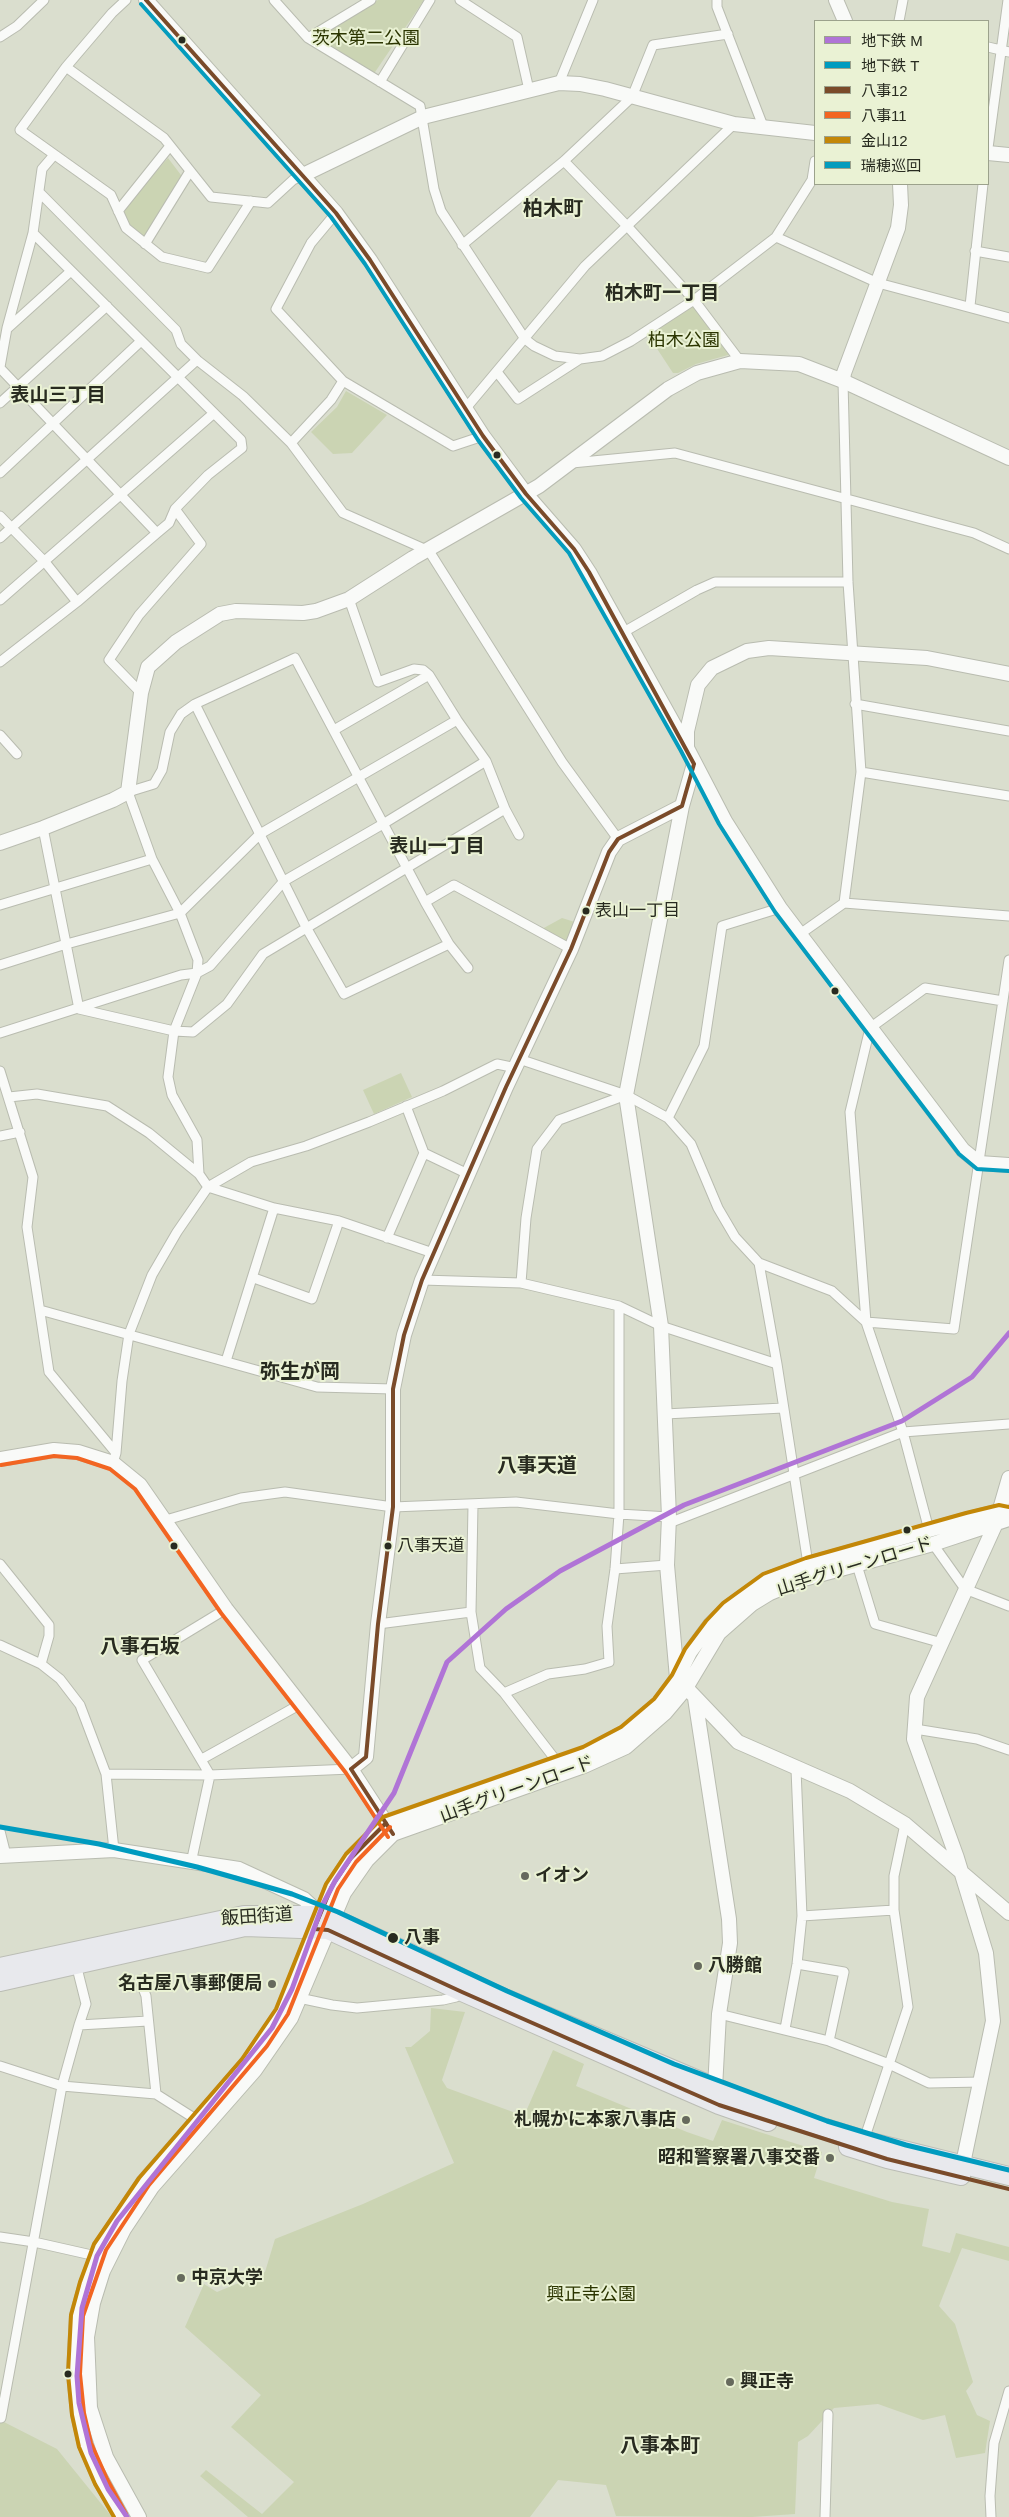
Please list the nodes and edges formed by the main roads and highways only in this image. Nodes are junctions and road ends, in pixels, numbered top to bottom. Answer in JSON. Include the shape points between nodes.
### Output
{"nodes":[{"id":1,"x":324,"y":1923,"type":"junction"},
{"id":2,"x":0,"y":1967,"type":"edge"},
{"id":3,"x":0,"y":1982,"type":"edge"},
{"id":4,"x":713,"y":2094,"type":"junction"},
{"id":5,"x":962,"y":2171,"type":"junction"},
{"id":6,"x":1009,"y":2176,"type":"edge"},
{"id":7,"x":1009,"y":2188,"type":"edge"}],
"edges":[{"from":1,"to":2,"type":"highway","name":"飯田街道","via":[[244,1915]]},
{"from":1,"to":3,"type":"highway","name":"飯田街道","via":[[245,1927]]},
{"from":1,"to":4,"type":"highway","name":"飯田街道","via":[[488,1991]]},
{"from":1,"to":4,"type":"highway","name":"飯田街道","via":[[462,1992]]},
{"from":4,"to":5,"type":"highway","name":"飯田街道"},
{"from":4,"to":5,"type":"highway","name":"飯田街道","via":[[887,2159]]},
{"from":5,"to":6,"type":"highway","name":"飯田街道"},
{"from":5,"to":7,"type":"highway","name":"飯田街道"}]}
